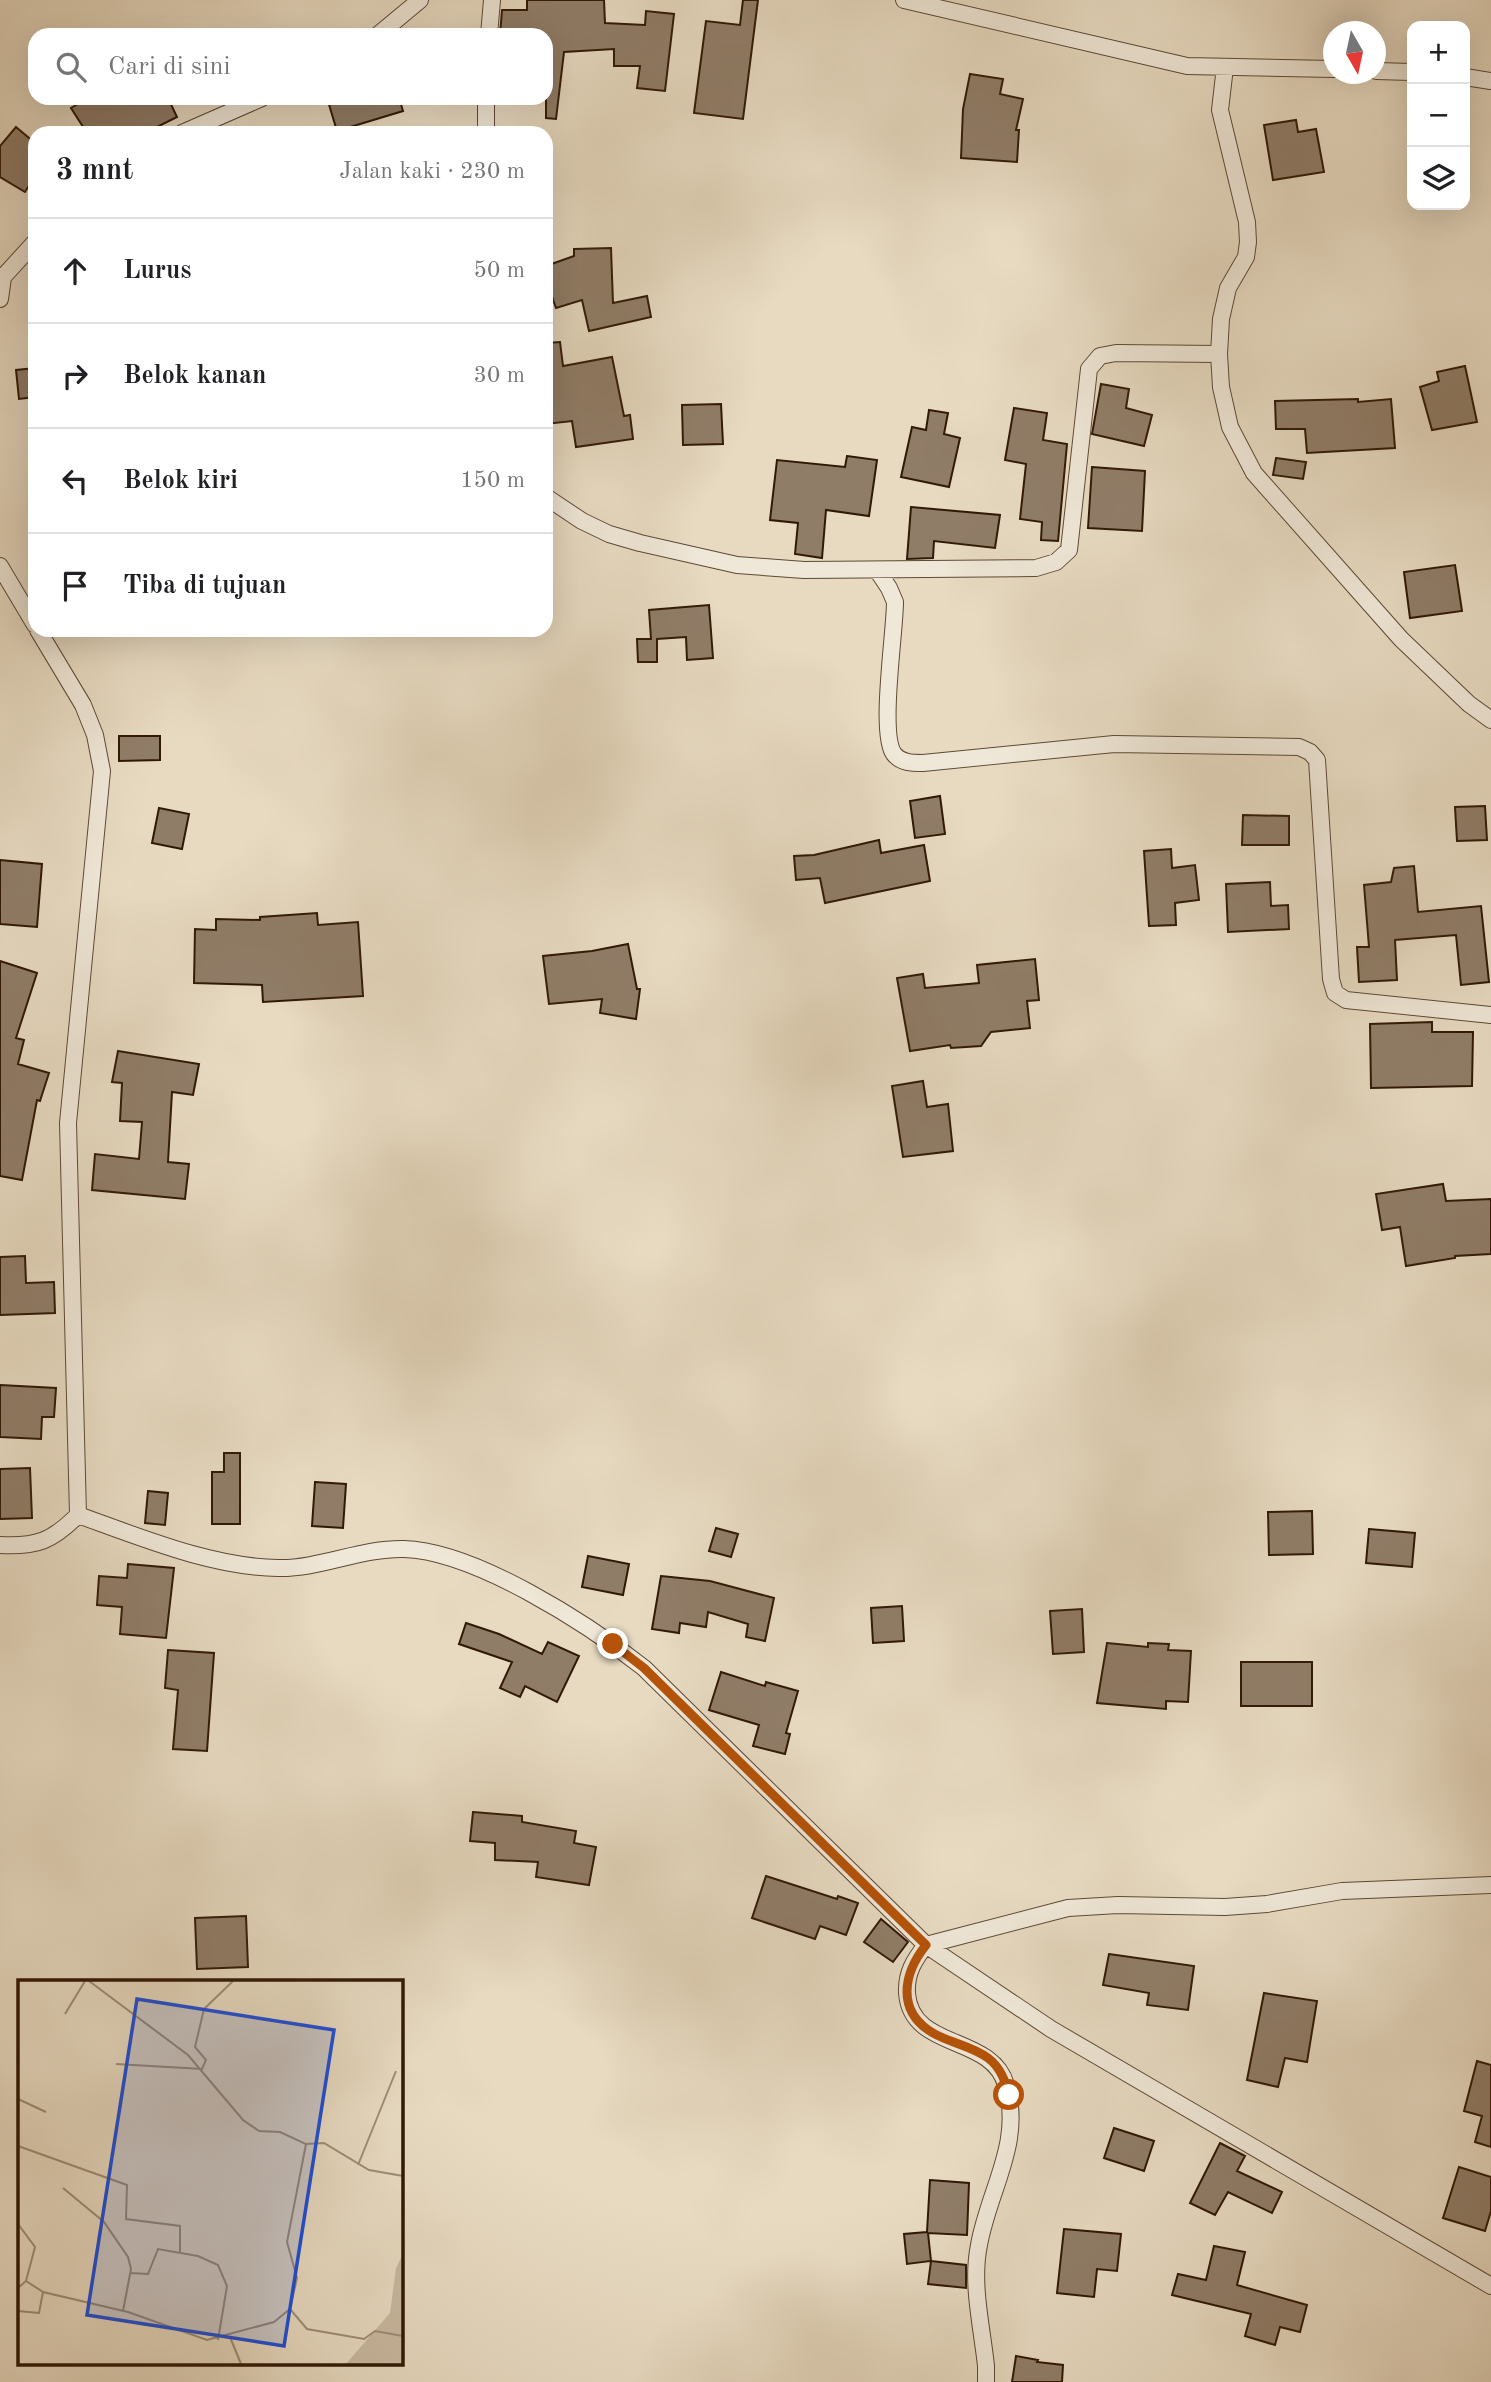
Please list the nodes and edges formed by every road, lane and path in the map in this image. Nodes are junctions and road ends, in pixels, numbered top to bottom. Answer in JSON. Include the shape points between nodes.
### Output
{"nodes":[{"id":1,"x":492,"y":0,"type":"edge"},
{"id":2,"x":904,"y":0,"type":"edge"},
{"id":3,"x":413,"y":2,"type":"edge"},
{"id":4,"x":385,"y":28,"type":"edge"},
{"id":5,"x":490,"y":28,"type":"edge"},
{"id":6,"x":1224,"y":67,"type":"junction"},
{"id":7,"x":1323,"y":69,"type":"edge"},
{"id":8,"x":1386,"y":71,"type":"edge"},
{"id":9,"x":1407,"y":72,"type":"edge"},
{"id":10,"x":1470,"y":78,"type":"edge"},
{"id":11,"x":1491,"y":81,"type":"edge"},
{"id":12,"x":246,"y":105,"type":"edge"},
{"id":13,"x":486,"y":105,"type":"edge"},
{"id":14,"x":198,"y":126,"type":"edge"},
{"id":15,"x":486,"y":126,"type":"edge"},
{"id":16,"x":28,"y":249,"type":"edge"},
{"id":17,"x":2,"y":276,"type":"edge"},
{"id":18,"x":0,"y":299,"type":"edge"},
{"id":19,"x":1219,"y":354,"type":"junction"},
{"id":20,"x":553,"y":502,"type":"edge"},
{"id":21,"x":0,"y":566,"type":"edge"},
{"id":22,"x":877,"y":570,"type":"junction"},
{"id":23,"x":28,"y":613,"type":"edge"},
{"id":24,"x":42,"y":637,"type":"edge"},
{"id":25,"x":1491,"y":720,"type":"edge"},
{"id":26,"x":1491,"y":1015,"type":"edge"},
{"id":27,"x":78,"y":1515,"type":"junction"},
{"id":28,"x":0,"y":1545,"type":"edge"},
{"id":29,"x":1491,"y":1885,"type":"edge"},
{"id":30,"x":926,"y":1945,"type":"junction"},
{"id":31,"x":1491,"y":2286,"type":"edge"},
{"id":32,"x":986,"y":2382,"type":"edge"}],
"edges":[{"from":1,"to":5,"type":"street"},
{"from":2,"to":6,"type":"street","via":[[1162,61]]},
{"from":3,"to":4,"type":"street"},
{"from":6,"to":7,"type":"street"},
{"from":6,"to":19,"type":"street","via":[[1220,110],[1248,242],[1223,303]]},
{"from":8,"to":9,"type":"street"},
{"from":10,"to":11,"type":"street"},
{"from":12,"to":14,"type":"street"},
{"from":13,"to":15,"type":"street"},
{"from":16,"to":17,"type":"street"},
{"from":17,"to":18,"type":"street"},
{"from":19,"to":22,"type":"street","via":[[1116,353],[1100,356],[1089,369],[1071,539],[1069,550],[1056,562],[1035,568]]},
{"from":19,"to":25,"type":"street","via":[[1230,428],[1254,473],[1401,639]]},
{"from":20,"to":22,"type":"street","via":[[609,534],[737,565]]},
{"from":21,"to":23,"type":"street"},
{"from":22,"to":26,"type":"street","via":[[895,602],[889,746],[896,757],[923,763],[1114,744],[1298,747],[1310,752],[1317,760],[1335,993],[1346,1000]]},
{"from":24,"to":27,"type":"street","via":[[83,705],[102,771],[68,1123]]},
{"from":27,"to":28,"type":"street","via":[[43,1542]]},
{"from":27,"to":30,"type":"street","via":[[227,1562],[279,1568],[374,1550],[405,1549],[436,1554],[486,1572],[564,1612],[644,1668]]},
{"from":29,"to":30,"type":"street","via":[[1342,1891],[1225,1907],[1068,1908]]},
{"from":30,"to":31,"type":"street","via":[[1051,2029]]},
{"from":30,"to":32,"type":"street","via":[[909,1973],[912,2012],[934,2034],[986,2056],[998,2068],[1009,2095],[1010,2140],[979,2244],[976,2271]]}]}
